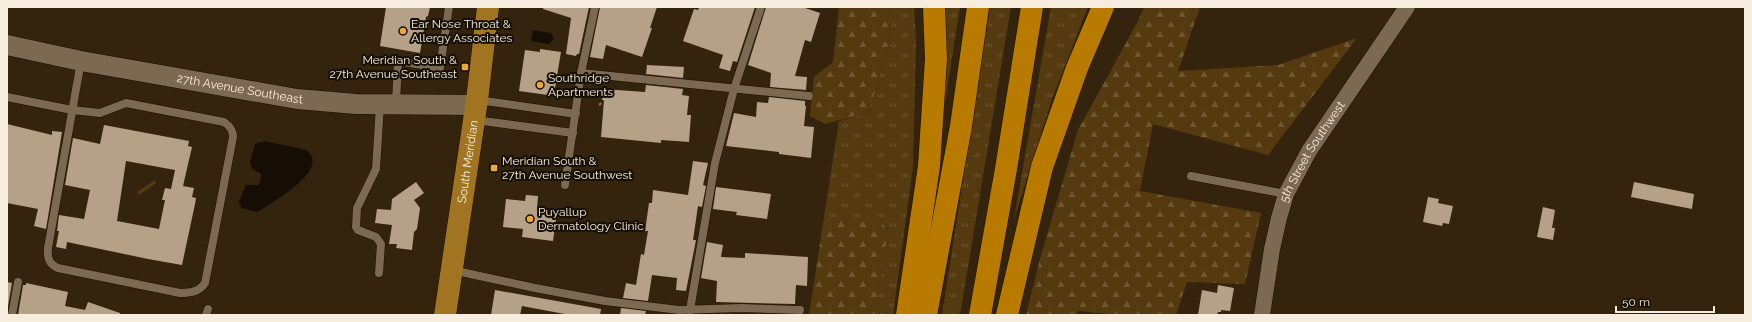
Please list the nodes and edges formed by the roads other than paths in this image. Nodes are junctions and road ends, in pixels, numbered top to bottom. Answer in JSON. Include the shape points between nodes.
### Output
{"nodes":[{"id":1,"x":449,"y":7,"type":"edge"},
{"id":2,"x":488,"y":7,"type":"edge"},
{"id":3,"x":595,"y":7,"type":"edge"},
{"id":4,"x":760,"y":7,"type":"edge"},
{"id":5,"x":934,"y":7,"type":"edge"},
{"id":6,"x":978,"y":7,"type":"edge"},
{"id":7,"x":1032,"y":7,"type":"edge"},
{"id":8,"x":1103,"y":7,"type":"edge"},
{"id":9,"x":1407,"y":7,"type":"edge"},
{"id":10,"x":7,"y":46,"type":"edge"},
{"id":11,"x":81,"y":61,"type":"junction"},
{"id":12,"x":581,"y":73,"type":"junction"},
{"id":13,"x":734,"y":89,"type":"junction"},
{"id":14,"x":7,"y":96,"type":"edge"},
{"id":15,"x":809,"y":96,"type":"dead end"},
{"id":16,"x":388,"y":104,"type":"junction"},
{"id":17,"x":476,"y":108,"type":"junction"},
{"id":18,"x":72,"y":110,"type":"junction"},
{"id":19,"x":576,"y":114,"type":"junction"},
{"id":20,"x":573,"y":133,"type":"junction"},
{"id":21,"x":1191,"y":176,"type":"dead end"},
{"id":22,"x":565,"y":185,"type":"dead end"},
{"id":23,"x":1286,"y":194,"type":"junction"},
{"id":24,"x":452,"y":270,"type":"junction"},
{"id":25,"x":379,"y":273,"type":"dead end"},
{"id":26,"x":18,"y":282,"type":"dead end"},
{"id":27,"x":690,"y":310,"type":"junction"},
{"id":28,"x":800,"y":310,"type":"dead end"},
{"id":29,"x":741,"y":312,"type":"edge"},
{"id":30,"x":12,"y":315,"type":"edge"},
{"id":31,"x":445,"y":315,"type":"edge"},
{"id":32,"x":907,"y":315,"type":"edge"},
{"id":33,"x":926,"y":315,"type":"edge"},
{"id":34,"x":980,"y":315,"type":"edge"},
{"id":35,"x":1007,"y":315,"type":"edge"},
{"id":36,"x":1262,"y":315,"type":"edge"}],
"edges":[{"from":1,"to":16,"type":"lane","via":[[440,68],[398,61]]},
{"from":2,"to":17,"type":"main road","name":"South Meridian"},
{"from":3,"to":12,"type":"lane"},
{"from":4,"to":13,"type":"lane"},
{"from":5,"to":32,"type":"highway","via":[[936,59],[929,166]]},
{"from":6,"to":33,"type":"highway","via":[[961,126]]},
{"from":7,"to":34,"type":"highway"},
{"from":8,"to":35,"type":"highway","via":[[1077,68],[1042,167]]},
{"from":9,"to":23,"type":"street","name":"5th Street Southwest","via":[[1308,151]]},
{"from":10,"to":11,"type":"street","name":"27th Avenue Southeast"},
{"from":11,"to":16,"type":"street","name":"27th Avenue Southeast","via":[[278,97]]},
{"from":11,"to":18,"type":"lane"},
{"from":12,"to":13,"type":"lane"},
{"from":12,"to":19,"type":"lane"},
{"from":13,"to":15,"type":"lane"},
{"from":13,"to":27,"type":"lane","via":[[715,163]]},
{"from":14,"to":18,"type":"lane"},
{"from":16,"to":17,"type":"street","name":"27th Avenue Southeast"},
{"from":16,"to":25,"type":"lane","via":[[376,168],[357,208],[356,227],[376,237],[381,244]]},
{"from":17,"to":19,"type":"lane"},
{"from":17,"to":20,"type":"lane"},
{"from":17,"to":24,"type":"main road","name":"South Meridian"},
{"from":18,"to":18,"type":"lane","via":[[100,113],[126,103],[224,122],[233,131],[205,283],[202,287],[190,293],[180,293],[58,268],[50,261],[47,255],[48,248]]},
{"from":19,"to":20,"type":"lane"},
{"from":20,"to":22,"type":"lane"},
{"from":21,"to":23,"type":"lane"},
{"from":23,"to":36,"type":"street","name":"5th Street Southwest","via":[[1272,249]]},
{"from":24,"to":27,"type":"lane","via":[[605,301]]},
{"from":24,"to":31,"type":"main road","name":"South Meridian"},
{"from":26,"to":30,"type":"lane"},
{"from":27,"to":29,"type":"lane"},
{"from":28,"to":29,"type":"lane"}]}
